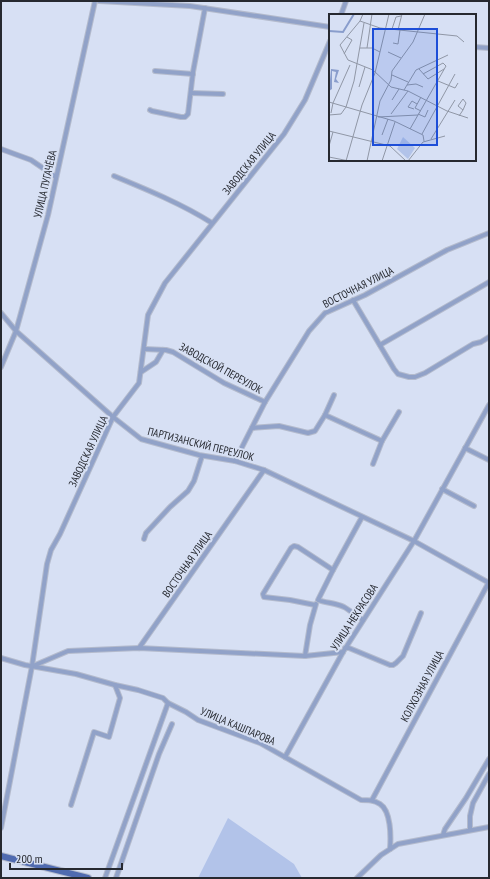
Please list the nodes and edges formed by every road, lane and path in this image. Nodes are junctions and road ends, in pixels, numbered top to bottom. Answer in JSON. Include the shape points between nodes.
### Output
{"nodes":[{"id":1,"x":95,"y":1,"type":"edge"},
{"id":2,"x":98,"y":1,"type":"edge"},
{"id":3,"x":346,"y":1,"type":"edge"},
{"id":4,"x":147,"y":2,"type":"edge"},
{"id":5,"x":191,"y":3,"type":"edge"},
{"id":6,"x":205,"y":8,"type":"junction"},
{"id":7,"x":341,"y":14,"type":"edge"},
{"id":8,"x":329,"y":27,"type":"edge"},
{"id":9,"x":329,"y":43,"type":"edge"},
{"id":10,"x":476,"y":47,"type":"edge"},
{"id":11,"x":489,"y":48,"type":"edge"},
{"id":12,"x":155,"y":71,"type":"dead end"},
{"id":13,"x":193,"y":74,"type":"junction"},
{"id":14,"x":191,"y":93,"type":"junction"},
{"id":15,"x":223,"y":94,"type":"dead end"},
{"id":16,"x":150,"y":110,"type":"dead end"},
{"id":17,"x":1,"y":149,"type":"edge"},
{"id":18,"x":114,"y":176,"type":"dead end"},
{"id":19,"x":56,"y":177,"type":"junction"},
{"id":20,"x":212,"y":223,"type":"junction"},
{"id":21,"x":489,"y":233,"type":"edge"},
{"id":22,"x":489,"y":282,"type":"edge"},
{"id":23,"x":353,"y":300,"type":"junction"},
{"id":24,"x":1,"y":313,"type":"edge"},
{"id":25,"x":16,"y":331,"type":"junction"},
{"id":26,"x":489,"y":337,"type":"edge"},
{"id":27,"x":380,"y":345,"type":"junction"},
{"id":28,"x":144,"y":349,"type":"junction"},
{"id":29,"x":163,"y":350,"type":"junction"},
{"id":30,"x":1,"y":367,"type":"edge"},
{"id":31,"x":141,"y":372,"type":"junction"},
{"id":32,"x":334,"y":395,"type":"dead end"},
{"id":33,"x":265,"y":402,"type":"junction"},
{"id":34,"x":489,"y":405,"type":"edge"},
{"id":35,"x":399,"y":412,"type":"dead end"},
{"id":36,"x":325,"y":415,"type":"junction"},
{"id":37,"x":113,"y":417,"type":"junction"},
{"id":38,"x":252,"y":428,"type":"junction"},
{"id":39,"x":382,"y":441,"type":"junction"},
{"id":40,"x":465,"y":448,"type":"junction"},
{"id":41,"x":202,"y":456,"type":"junction"},
{"id":42,"x":235,"y":460,"type":"junction"},
{"id":43,"x":489,"y":460,"type":"edge"},
{"id":44,"x":373,"y":464,"type":"dead end"},
{"id":45,"x":264,"y":470,"type":"junction"},
{"id":46,"x":442,"y":489,"type":"junction"},
{"id":47,"x":474,"y":506,"type":"dead end"},
{"id":48,"x":362,"y":517,"type":"junction"},
{"id":49,"x":144,"y":539,"type":"dead end"},
{"id":50,"x":414,"y":541,"type":"junction"},
{"id":51,"x":333,"y":570,"type":"junction"},
{"id":52,"x":489,"y":582,"type":"edge"},
{"id":53,"x":318,"y":600,"type":"junction"},
{"id":54,"x":315,"y":605,"type":"junction"},
{"id":55,"x":421,"y":613,"type":"dead end"},
{"id":56,"x":363,"y":620,"type":"junction"},
{"id":57,"x":139,"y":648,"type":"junction"},
{"id":58,"x":344,"y":650,"type":"junction"},
{"id":59,"x":306,"y":656,"type":"junction"},
{"id":60,"x":1,"y":658,"type":"edge"},
{"id":61,"x":32,"y":666,"type":"junction"},
{"id":62,"x":114,"y":685,"type":"junction"},
{"id":63,"x":168,"y":703,"type":"junction"},
{"id":64,"x":172,"y":724,"type":"dead end"},
{"id":65,"x":149,"y":756,"type":"junction"},
{"id":66,"x":285,"y":757,"type":"junction"},
{"id":67,"x":489,"y":759,"type":"edge"},
{"id":68,"x":155,"y":764,"type":"junction"},
{"id":69,"x":489,"y":774,"type":"edge"},
{"id":70,"x":372,"y":800,"type":"junction"},
{"id":71,"x":70,"y":805,"type":"dead end"},
{"id":72,"x":489,"y":827,"type":"edge"},
{"id":73,"x":1,"y":828,"type":"edge"},
{"id":74,"x":470,"y":830,"type":"junction"},
{"id":75,"x":443,"y":835,"type":"junction"},
{"id":76,"x":390,"y":849,"type":"junction"},
{"id":77,"x":1,"y":856,"type":"edge"},
{"id":78,"x":88,"y":878,"type":"edge"},
{"id":79,"x":105,"y":878,"type":"edge"},
{"id":80,"x":116,"y":878,"type":"edge"},
{"id":81,"x":357,"y":878,"type":"edge"}],
"edges":[{"from":1,"to":19,"type":"street","name":"УЛИЦА ПУГАЧЁВА"},
{"from":2,"to":4,"type":"street"},
{"from":3,"to":7,"type":"street"},
{"from":4,"to":5,"type":"street"},
{"from":5,"to":6,"type":"street"},
{"from":6,"to":8,"type":"street"},
{"from":6,"to":13,"type":"street"},
{"from":9,"to":20,"type":"street","name":"ЗАВОДСКАЯ УЛИЦА","via":[[305,100],[284,134]]},
{"from":10,"to":11,"type":"street"},
{"from":12,"to":13,"type":"street"},
{"from":13,"to":14,"type":"street"},
{"from":14,"to":15,"type":"street"},
{"from":14,"to":16,"type":"street","via":[[188,114],[185,117]]},
{"from":17,"to":19,"type":"street","via":[[32,160]]},
{"from":18,"to":20,"type":"street","via":[[163,197]]},
{"from":19,"to":25,"type":"street","name":"УЛИЦА ПУГАЧЁВА"},
{"from":20,"to":28,"type":"street","name":"ЗАВОДСКАЯ УЛИЦА","via":[[165,283],[148,315]]},
{"from":21,"to":23,"type":"street","name":"ВОСТОЧНАЯ УЛИЦА","via":[[447,250]]},
{"from":22,"to":27,"type":"street"},
{"from":23,"to":27,"type":"street"},
{"from":23,"to":33,"type":"street","name":"ВОСТОЧНАЯ УЛИЦА","via":[[325,313],[309,331]]},
{"from":24,"to":25,"type":"street","name":"ПАРТИЗАНСКИЙ ПЕРЕУЛОК"},
{"from":25,"to":30,"type":"street","name":"УЛИЦА ПУГАЧЁВА"},
{"from":25,"to":37,"type":"street","name":"ПАРТИЗАНСКИЙ ПЕРЕУЛОК"},
{"from":26,"to":27,"type":"street","via":[[415,377],[398,374]]},
{"from":28,"to":29,"type":"street","name":"ЗАВОДСКОЙ ПЕРЕУЛОК"},
{"from":28,"to":31,"type":"street","name":"ЗАВОДСКАЯ УЛИЦА"},
{"from":29,"to":31,"type":"street","via":[[156,362]]},
{"from":29,"to":33,"type":"street","name":"ЗАВОДСКОЙ ПЕРЕУЛОК","via":[[173,352],[224,383]]},
{"from":31,"to":37,"type":"street","name":"ЗАВОДСКАЯ УЛИЦА","via":[[139,383]]},
{"from":32,"to":36,"type":"street"},
{"from":33,"to":38,"type":"street","name":"ВОСТОЧНАЯ УЛИЦА"},
{"from":34,"to":40,"type":"street","name":"УЛИЦА НЕКРАСОВА"},
{"from":35,"to":39,"type":"street"},
{"from":36,"to":38,"type":"street","via":[[315,431],[308,433],[279,426]]},
{"from":36,"to":39,"type":"street"},
{"from":37,"to":41,"type":"street","name":"ПАРТИЗАНСКИЙ ПЕРЕУЛОК","via":[[141,439]]},
{"from":37,"to":61,"type":"street","name":"ЗАВОДСКАЯ УЛИЦА","via":[[51,550]]},
{"from":38,"to":42,"type":"street","name":"ВОСТОЧНАЯ УЛИЦА"},
{"from":39,"to":44,"type":"street"},
{"from":40,"to":43,"type":"street"},
{"from":40,"to":46,"type":"street","name":"УЛИЦА НЕКРАСОВА"},
{"from":41,"to":42,"type":"street","name":"ПАРТИЗАНСКИЙ ПЕРЕУЛОК"},
{"from":41,"to":49,"type":"street","via":[[188,491],[146,533]]},
{"from":42,"to":45,"type":"street","name":"ПАРТИЗАНСКИЙ ПЕРЕУЛОК"},
{"from":45,"to":48,"type":"street","name":"ПАРТИЗАНСКИЙ ПЕРЕУЛОК"},
{"from":45,"to":57,"type":"street","name":"ВОСТОЧНАЯ УЛИЦА"},
{"from":46,"to":47,"type":"street"},
{"from":46,"to":50,"type":"street","name":"УЛИЦА НЕКРАСОВА"},
{"from":48,"to":50,"type":"street","name":"ПАРТИЗАНСКИЙ ПЕРЕУЛОК"},
{"from":48,"to":51,"type":"street"},
{"from":50,"to":52,"type":"street","name":"ПАРТИЗАНСКИЙ ПЕРЕУЛОК"},
{"from":50,"to":56,"type":"street","name":"УЛИЦА НЕКРАСОВА"},
{"from":51,"to":53,"type":"street"},
{"from":51,"to":54,"type":"street","via":[[294,546],[263,594],[264,597]]},
{"from":52,"to":70,"type":"street","name":"КОЛХОЗНАЯ УЛИЦА"},
{"from":53,"to":54,"type":"street"},
{"from":53,"to":56,"type":"street","via":[[344,607]]},
{"from":54,"to":59,"type":"street"},
{"from":55,"to":58,"type":"street","via":[[403,656],[393,665],[348,648]]},
{"from":56,"to":58,"type":"street","name":"УЛИЦА НЕКРАСОВА"},
{"from":57,"to":59,"type":"street"},
{"from":57,"to":61,"type":"street","via":[[68,651]]},
{"from":58,"to":59,"type":"street"},
{"from":58,"to":66,"type":"street","name":"УЛИЦА НЕКРАСОВА"},
{"from":60,"to":61,"type":"street","name":"УЛИЦА КАШПАРОВА"},
{"from":61,"to":62,"type":"street","name":"УЛИЦА КАШПАРОВА","via":[[76,674]]},
{"from":61,"to":73,"type":"street","name":"ЗАВОДСКАЯ УЛИЦА"},
{"from":62,"to":63,"type":"street","name":"УЛИЦА КАШПАРОВА","via":[[163,698]]},
{"from":62,"to":71,"type":"street","via":[[120,698],[109,737],[94,732]]},
{"from":63,"to":65,"type":"street"},
{"from":63,"to":66,"type":"street","name":"УЛИЦА КАШПАРОВА","via":[[198,720],[260,743]]},
{"from":64,"to":68,"type":"street"},
{"from":65,"to":68,"type":"street"},
{"from":65,"to":79,"type":"street"},
{"from":66,"to":70,"type":"street","name":"УЛИЦА КАШПАРОВА","via":[[361,800]]},
{"from":67,"to":75,"type":"street","via":[[444,829]]},
{"from":68,"to":80,"type":"street"},
{"from":69,"to":74,"type":"street","via":[[473,803]]},
{"from":70,"to":76,"type":"street","via":[[381,804],[388,817]]},
{"from":72,"to":74,"type":"street"},
{"from":74,"to":75,"type":"street"},
{"from":75,"to":76,"type":"street","via":[[404,842]]},
{"from":76,"to":81,"type":"street"},
{"from":77,"to":78,"type":"main road"}]}
